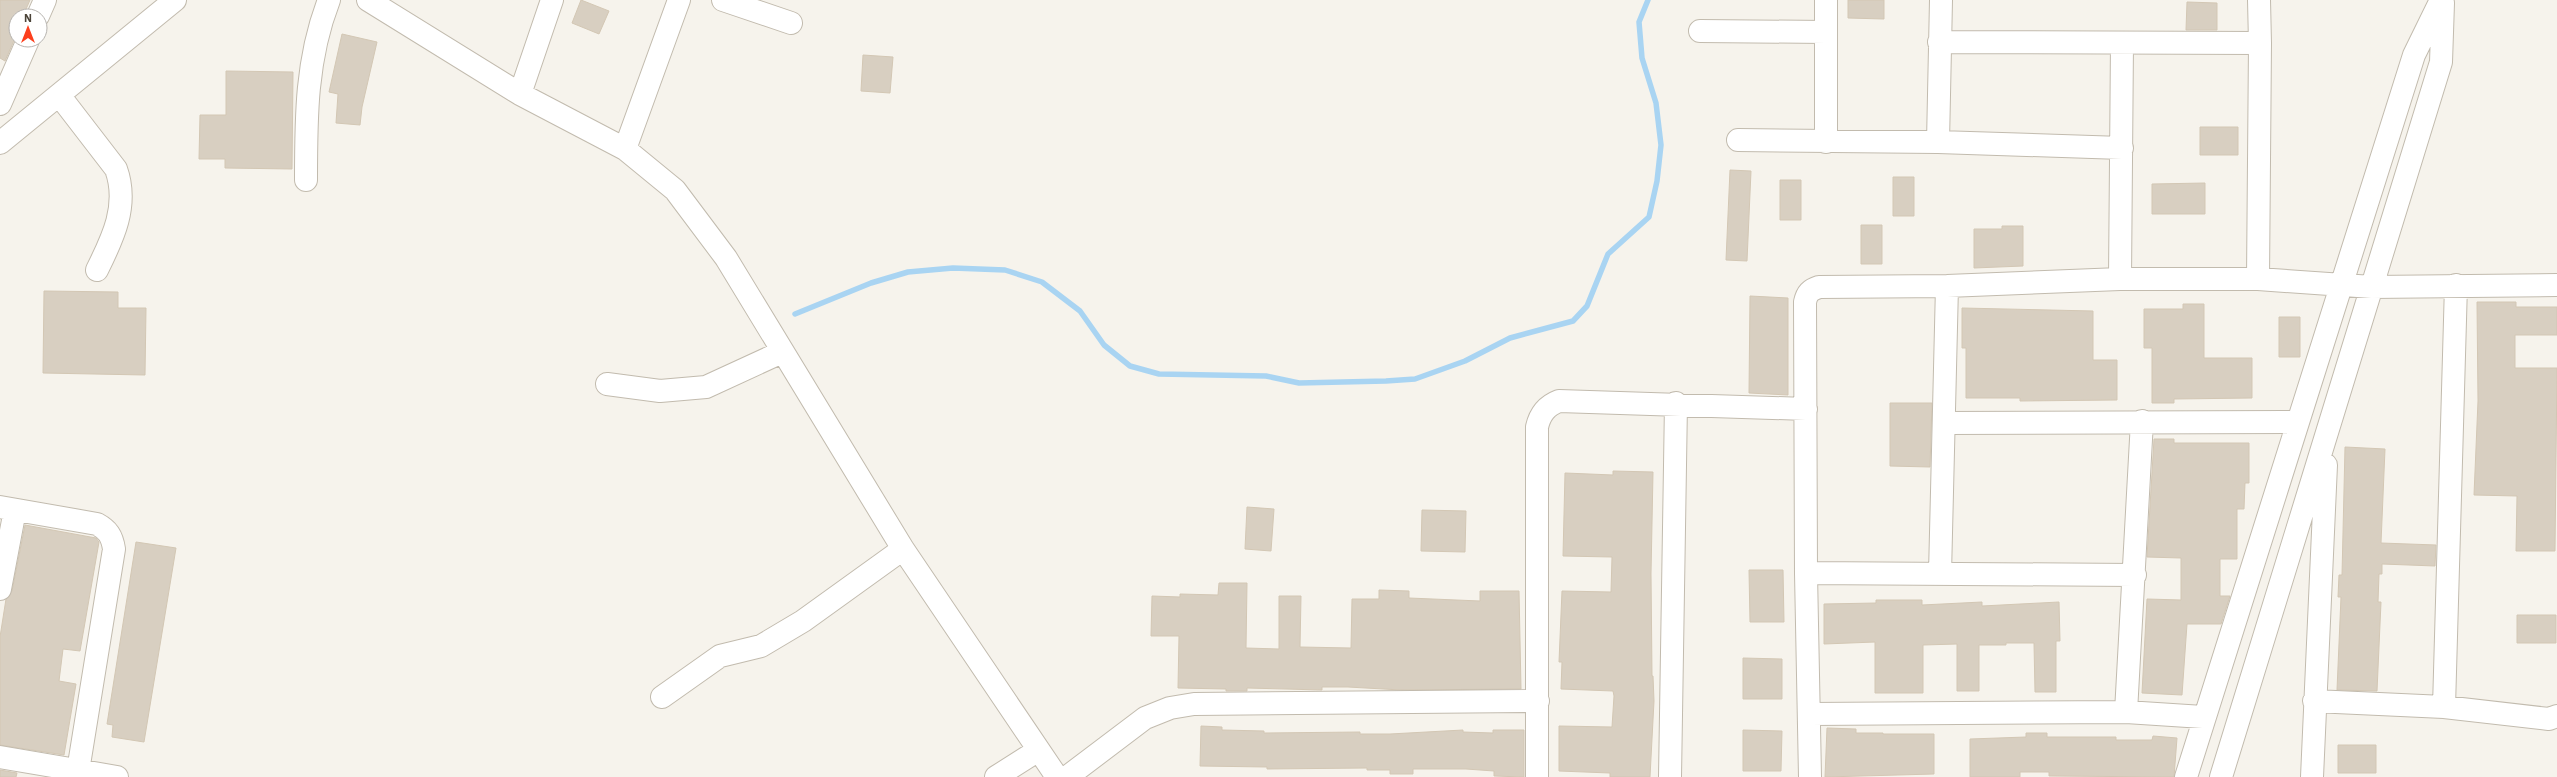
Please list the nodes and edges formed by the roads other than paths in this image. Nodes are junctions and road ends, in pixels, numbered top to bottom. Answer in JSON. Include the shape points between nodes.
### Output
{"nodes":[{"id":1,"x":176,"y":0,"type":"edge"},
{"id":2,"x":329,"y":0,"type":"edge"},
{"id":3,"x":368,"y":0,"type":"edge"},
{"id":4,"x":552,"y":0,"type":"edge"},
{"id":5,"x":679,"y":0,"type":"edge"},
{"id":6,"x":723,"y":0,"type":"edge"},
{"id":7,"x":1826,"y":0,"type":"edge"},
{"id":8,"x":1940,"y":0,"type":"edge"},
{"id":9,"x":2259,"y":0,"type":"edge"},
{"id":10,"x":2442,"y":0,"type":"edge"},
{"id":11,"x":791,"y":23,"type":"dead end"},
{"id":12,"x":1700,"y":31,"type":"dead end"},
{"id":13,"x":1826,"y":32,"type":"junction"},
{"id":14,"x":1940,"y":42,"type":"junction"},
{"id":15,"x":2122,"y":43,"type":"junction"},
{"id":16,"x":2260,"y":43,"type":"junction"},
{"id":17,"x":24,"y":48,"type":"edge"},
{"id":18,"x":520,"y":94,"type":"junction"},
{"id":19,"x":59,"y":95,"type":"junction"},
{"id":20,"x":2400,"y":99,"type":"junction"},
{"id":21,"x":0,"y":104,"type":"edge"},
{"id":22,"x":2427,"y":108,"type":"junction"},
{"id":23,"x":1738,"y":140,"type":"dead end"},
{"id":24,"x":1826,"y":142,"type":"junction"},
{"id":25,"x":1938,"y":142,"type":"junction"},
{"id":26,"x":0,"y":143,"type":"edge"},
{"id":27,"x":625,"y":148,"type":"junction"},
{"id":28,"x":2122,"y":148,"type":"junction"},
{"id":29,"x":306,"y":180,"type":"dead end"},
{"id":30,"x":98,"y":270,"type":"dead end"},
{"id":31,"x":2120,"y":279,"type":"junction"},
{"id":32,"x":2258,"y":279,"type":"junction"},
{"id":33,"x":2342,"y":283,"type":"junction"},
{"id":34,"x":2456,"y":285,"type":"junction"},
{"id":35,"x":2557,"y":285,"type":"edge"},
{"id":36,"x":1947,"y":286,"type":"junction"},
{"id":37,"x":2372,"y":287,"type":"junction"},
{"id":38,"x":782,"y":352,"type":"junction"},
{"id":39,"x":607,"y":384,"type":"dead end"},
{"id":40,"x":1676,"y":403,"type":"junction"},
{"id":41,"x":1806,"y":409,"type":"junction"},
{"id":42,"x":2142,"y":421,"type":"junction"},
{"id":43,"x":2297,"y":422,"type":"junction"},
{"id":44,"x":1944,"y":423,"type":"junction"},
{"id":45,"x":2328,"y":426,"type":"junction"},
{"id":46,"x":7,"y":508,"type":"edge"},
{"id":47,"x":903,"y":549,"type":"junction"},
{"id":48,"x":1806,"y":573,"type":"junction"},
{"id":49,"x":1940,"y":574,"type":"junction"},
{"id":50,"x":2135,"y":575,"type":"junction"},
{"id":51,"x":0,"y":589,"type":"edge"},
{"id":52,"x":662,"y":697,"type":"dead end"},
{"id":53,"x":2314,"y":700,"type":"junction"},
{"id":54,"x":1538,"y":701,"type":"junction"},
{"id":55,"x":2444,"y":708,"type":"junction"},
{"id":56,"x":2126,"y":712,"type":"junction"},
{"id":57,"x":1810,"y":714,"type":"junction"},
{"id":58,"x":2203,"y":716,"type":"junction"},
{"id":59,"x":2557,"y":716,"type":"edge"},
{"id":60,"x":1037,"y":751,"type":"junction"},
{"id":61,"x":0,"y":756,"type":"edge"},
{"id":62,"x":78,"y":774,"type":"edge"},
{"id":63,"x":117,"y":777,"type":"edge"},
{"id":64,"x":996,"y":777,"type":"edge"},
{"id":65,"x":1057,"y":777,"type":"edge"},
{"id":66,"x":1067,"y":777,"type":"edge"},
{"id":67,"x":1537,"y":777,"type":"edge"},
{"id":68,"x":1670,"y":777,"type":"edge"},
{"id":69,"x":1810,"y":777,"type":"edge"},
{"id":70,"x":2186,"y":777,"type":"edge"},
{"id":71,"x":2221,"y":777,"type":"edge"},
{"id":72,"x":2312,"y":777,"type":"edge"}],
"edges":[{"from":1,"to":19,"type":"street"},
{"from":2,"to":29,"type":"street","via":[[318,27],[310,67],[306,105]]},
{"from":3,"to":18,"type":"street"},
{"from":4,"to":18,"type":"street"},
{"from":5,"to":27,"type":"street"},
{"from":6,"to":11,"type":"street"},
{"from":7,"to":13,"type":"street"},
{"from":8,"to":14,"type":"street"},
{"from":9,"to":16,"type":"street"},
{"from":10,"to":20,"type":"street","via":[[2414,55]]},
{"from":10,"to":22,"type":"street","via":[[2441,62]]},
{"from":12,"to":13,"type":"street"},
{"from":13,"to":24,"type":"street"},
{"from":14,"to":15,"type":"street"},
{"from":14,"to":25,"type":"street"},
{"from":15,"to":16,"type":"street"},
{"from":15,"to":28,"type":"street"},
{"from":16,"to":32,"type":"street"},
{"from":17,"to":21,"type":"street"},
{"from":18,"to":27,"type":"street"},
{"from":19,"to":26,"type":"street"},
{"from":19,"to":30,"type":"street","via":[[116,169],[120,180],[121,199],[116,231]]},
{"from":20,"to":22,"type":"street"},
{"from":20,"to":33,"type":"street"},
{"from":22,"to":37,"type":"street"},
{"from":23,"to":24,"type":"street"},
{"from":24,"to":25,"type":"street"},
{"from":25,"to":28,"type":"street"},
{"from":27,"to":38,"type":"street","via":[[675,190],[726,258]]},
{"from":28,"to":31,"type":"street"},
{"from":31,"to":32,"type":"street"},
{"from":31,"to":36,"type":"street"},
{"from":32,"to":33,"type":"street"},
{"from":33,"to":37,"type":"street"},
{"from":33,"to":43,"type":"street"},
{"from":34,"to":35,"type":"street"},
{"from":34,"to":37,"type":"street"},
{"from":34,"to":55,"type":"street"},
{"from":36,"to":41,"type":"street","via":[[1812,289],[1807,294],[1805,302]]},
{"from":36,"to":44,"type":"street"},
{"from":37,"to":45,"type":"street"},
{"from":38,"to":39,"type":"street","via":[[706,387],[660,391]]},
{"from":38,"to":47,"type":"street"},
{"from":40,"to":41,"type":"street"},
{"from":40,"to":54,"type":"street","via":[[1559,400],[1548,405],[1539,417]]},
{"from":40,"to":68,"type":"street"},
{"from":41,"to":48,"type":"street"},
{"from":42,"to":43,"type":"street"},
{"from":42,"to":44,"type":"street"},
{"from":42,"to":50,"type":"street"},
{"from":43,"to":58,"type":"street"},
{"from":44,"to":49,"type":"street"},
{"from":45,"to":53,"type":"street"},
{"from":45,"to":71,"type":"street","via":[[2286,572]]},
{"from":46,"to":51,"type":"street"},
{"from":46,"to":62,"type":"street","via":[[97,524],[106,529],[113,538],[114,549]]},
{"from":47,"to":52,"type":"street","via":[[803,621],[761,646],[720,656]]},
{"from":47,"to":60,"type":"street"},
{"from":48,"to":49,"type":"street"},
{"from":48,"to":57,"type":"street"},
{"from":49,"to":50,"type":"street"},
{"from":50,"to":56,"type":"street"},
{"from":53,"to":55,"type":"street"},
{"from":53,"to":72,"type":"street"},
{"from":54,"to":66,"type":"street","via":[[1188,705],[1170,708],[1145,718]]},
{"from":54,"to":67,"type":"street"},
{"from":55,"to":59,"type":"street","via":[[2549,719]]},
{"from":56,"to":57,"type":"street"},
{"from":56,"to":58,"type":"street"},
{"from":57,"to":69,"type":"street"},
{"from":58,"to":70,"type":"street"},
{"from":60,"to":64,"type":"street"},
{"from":60,"to":65,"type":"street"},
{"from":61,"to":62,"type":"street"},
{"from":62,"to":63,"type":"street"}]}
